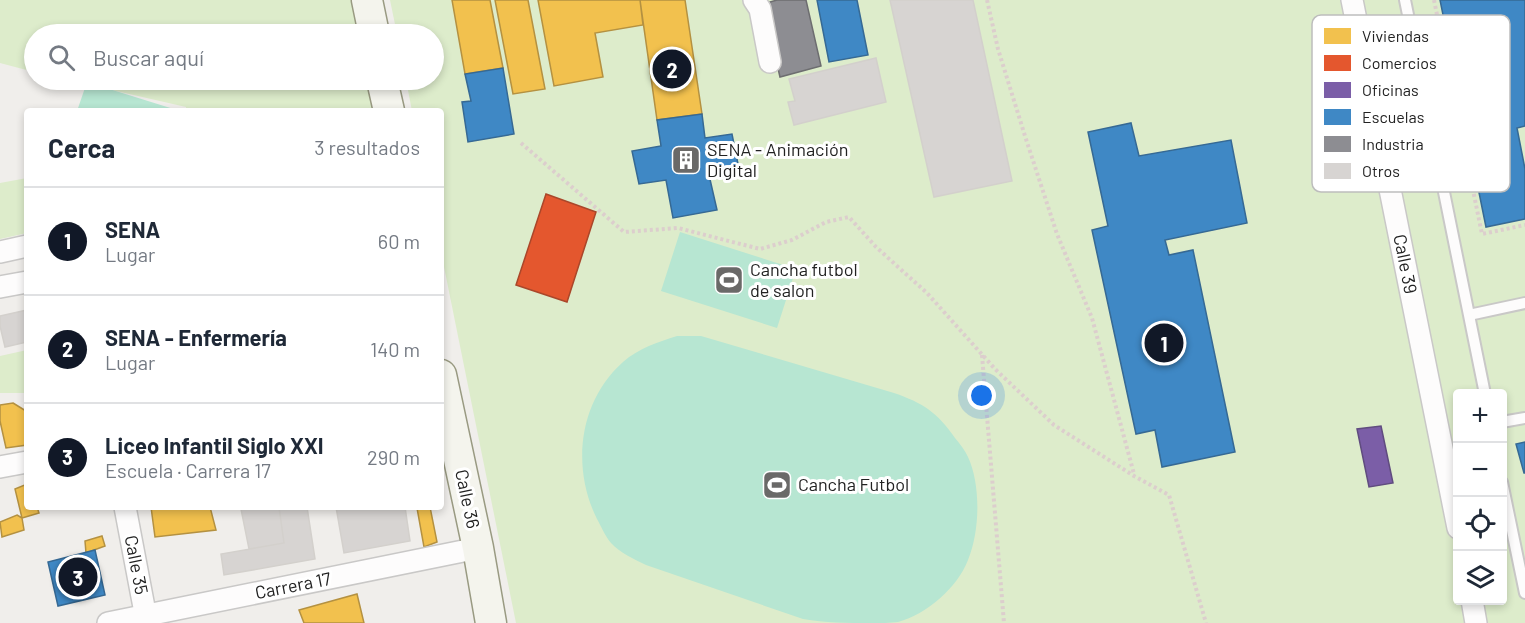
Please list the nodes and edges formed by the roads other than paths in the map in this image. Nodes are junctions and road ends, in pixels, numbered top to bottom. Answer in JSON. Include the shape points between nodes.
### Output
{"nodes":[{"id":1,"x":367,"y":0,"type":"edge"},
{"id":2,"x":754,"y":0,"type":"edge"},
{"id":3,"x":1352,"y":0,"type":"edge"},
{"id":4,"x":1405,"y":0,"type":"edge"},
{"id":5,"x":1355,"y":15,"type":"edge"},
{"id":6,"x":1408,"y":15,"type":"edge"},
{"id":7,"x":372,"y":24,"type":"edge"},
{"id":8,"x":770,"y":62,"type":"dead end"},
{"id":9,"x":384,"y":90,"type":"edge"},
{"id":10,"x":387,"y":108,"type":"edge"},
{"id":11,"x":1391,"y":192,"type":"edge"},
{"id":12,"x":1444,"y":192,"type":"edge"},
{"id":13,"x":24,"y":247,"type":"edge"},
{"id":14,"x":0,"y":252,"type":"edge"},
{"id":15,"x":24,"y":283,"type":"edge"},
{"id":16,"x":0,"y":287,"type":"edge"},
{"id":17,"x":1525,"y":303,"type":"edge"},
{"id":18,"x":1469,"y":315,"type":"junction"},
{"id":19,"x":444,"y":389,"type":"edge"},
{"id":20,"x":1484,"y":389,"type":"edge"},
{"id":21,"x":1525,"y":418,"type":"edge"},
{"id":22,"x":1507,"y":421,"type":"edge"},
{"id":23,"x":24,"y":463,"type":"edge"},
{"id":24,"x":0,"y":467,"type":"edge"},
{"id":25,"x":1506,"y":497,"type":"edge"},
{"id":26,"x":1453,"y":503,"type":"edge"},
{"id":27,"x":125,"y":510,"type":"edge"},
{"id":28,"x":478,"y":548,"type":"junction"},
{"id":29,"x":1525,"y":593,"type":"edge"},
{"id":30,"x":1473,"y":605,"type":"edge"},
{"id":31,"x":146,"y":619,"type":"edge"},
{"id":32,"x":108,"y":623,"type":"edge"},
{"id":33,"x":491,"y":623,"type":"edge"},
{"id":34,"x":1476,"y":623,"type":"edge"}],
"edges":[{"from":1,"to":7,"type":"street"},
{"from":2,"to":8,"type":"street","via":[[760,9]]},
{"from":3,"to":5,"type":"street","name":"Calle 39"},
{"from":4,"to":6,"type":"lane"},
{"from":9,"to":10,"type":"street"},
{"from":11,"to":26,"type":"street","name":"Calle 39"},
{"from":12,"to":18,"type":"lane"},
{"from":13,"to":14,"type":"street"},
{"from":15,"to":16,"type":"street"},
{"from":17,"to":18,"type":"lane"},
{"from":18,"to":20,"type":"lane"},
{"from":19,"to":28,"type":"street","name":"Calle 36"},
{"from":21,"to":22,"type":"lane"},
{"from":23,"to":24,"type":"street"},
{"from":25,"to":29,"type":"lane"},
{"from":27,"to":31,"type":"street","name":"Calle 35"},
{"from":28,"to":31,"type":"street","name":"Carrera 17"},
{"from":28,"to":33,"type":"street","name":"Calle 36"},
{"from":30,"to":34,"type":"street"},
{"from":31,"to":32,"type":"street","name":"Carrera 17"}]}
